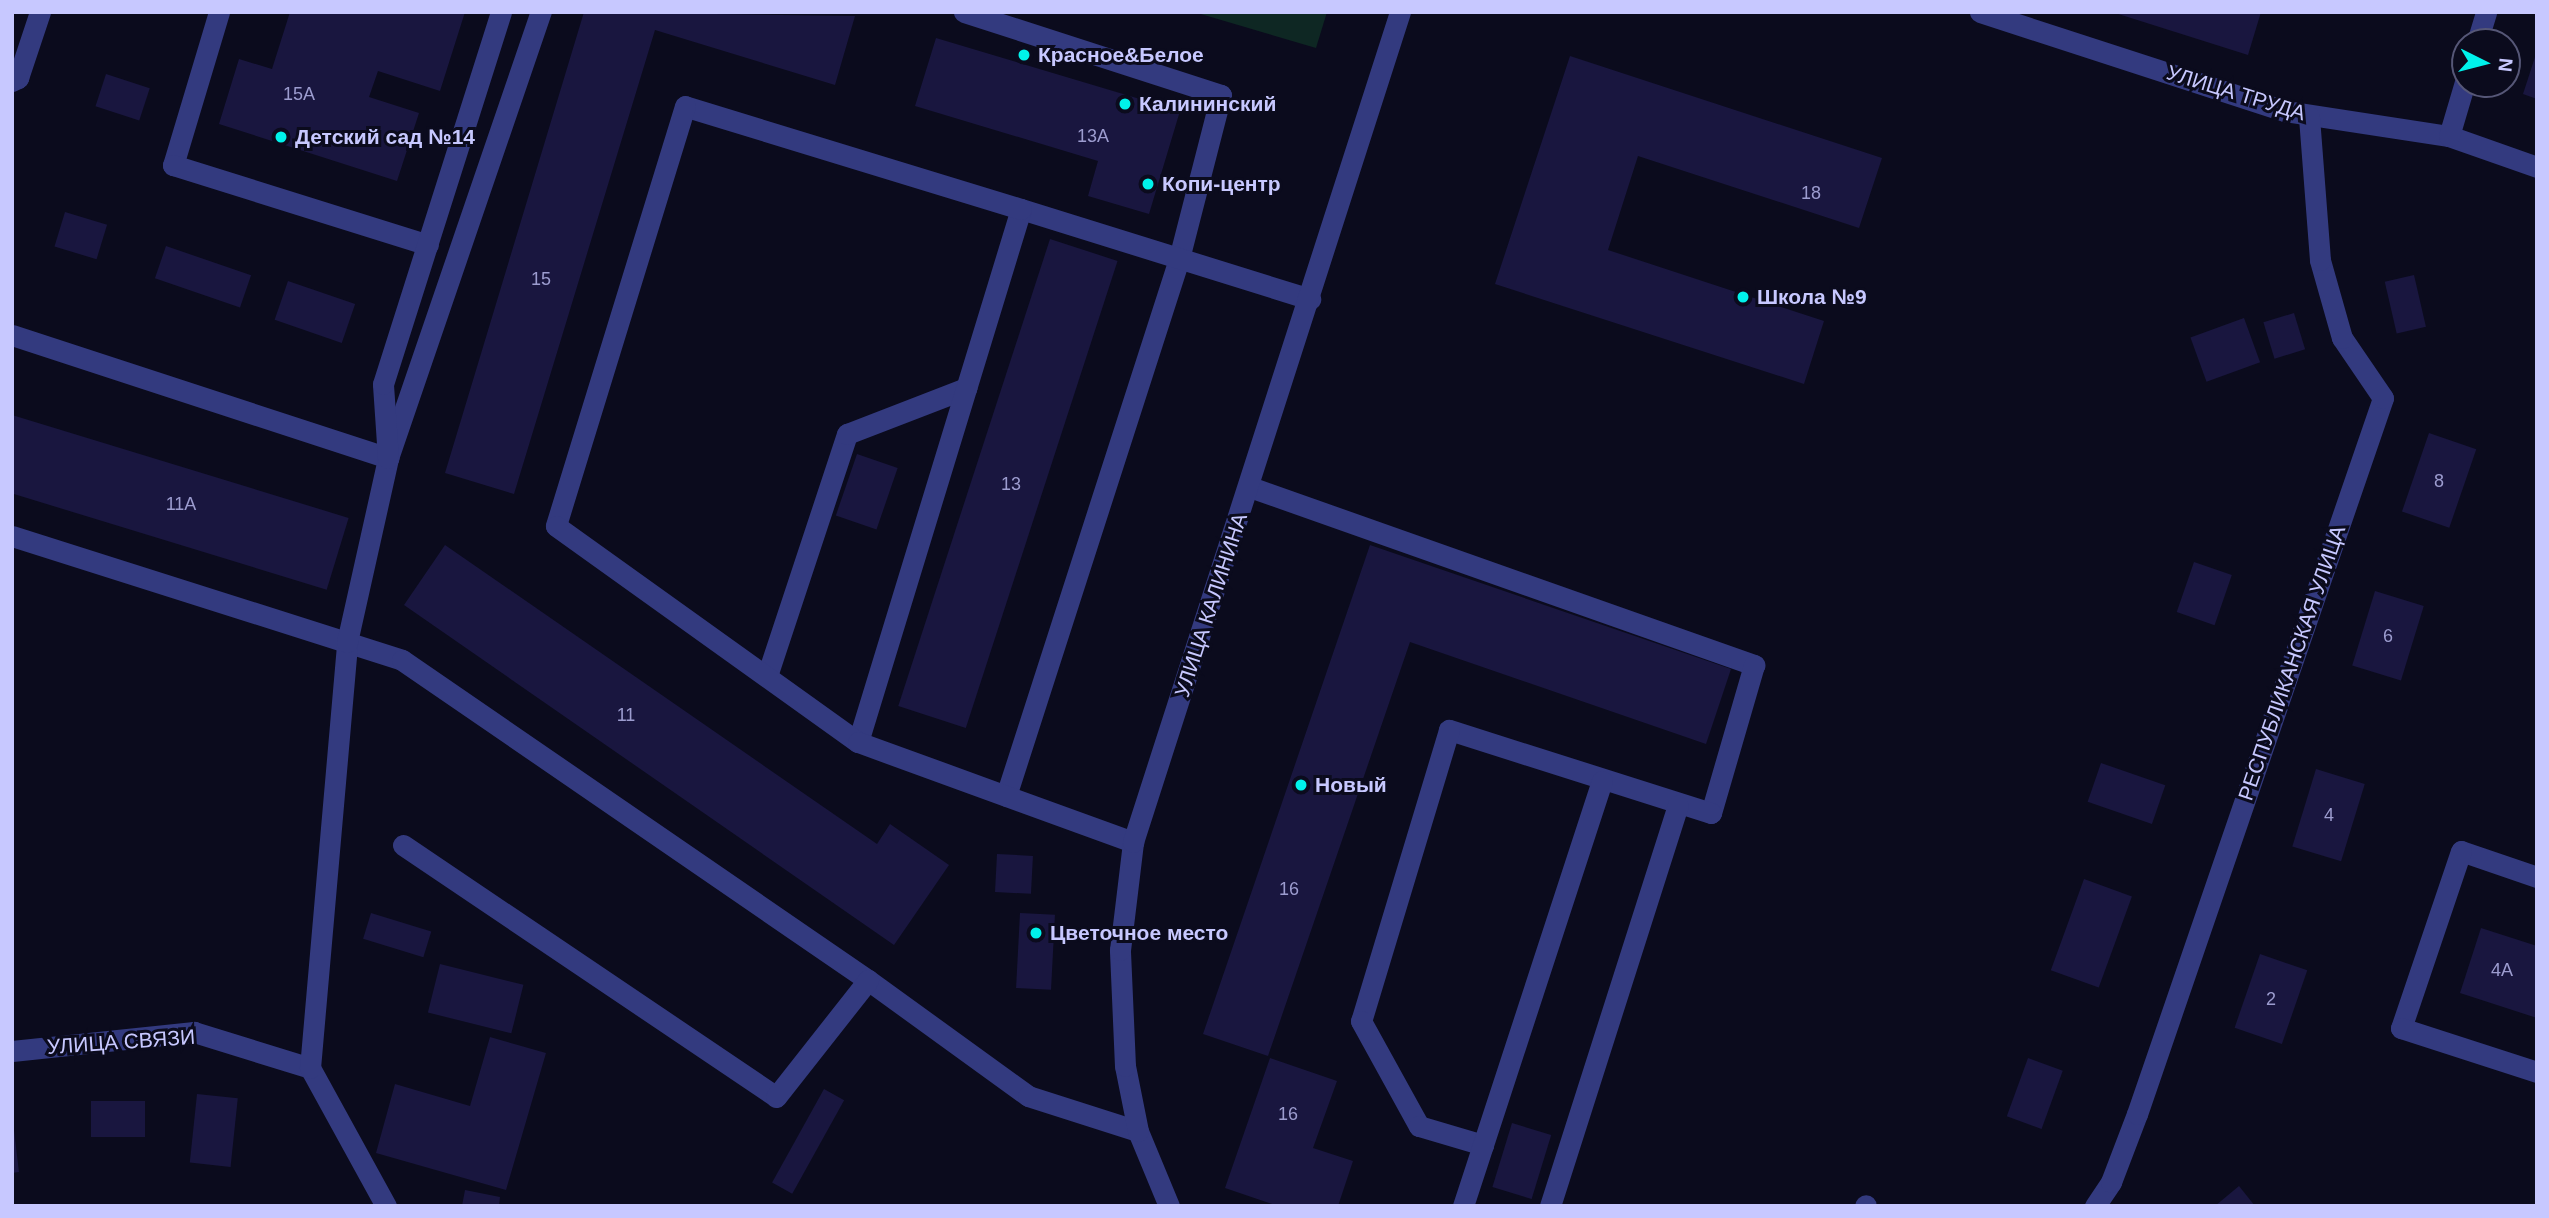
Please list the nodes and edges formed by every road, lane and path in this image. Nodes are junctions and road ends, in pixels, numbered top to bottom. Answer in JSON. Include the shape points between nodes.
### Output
{"nodes":[{"id":1,"x":40,"y":12,"type":"edge"},
{"id":2,"x":219,"y":12,"type":"edge"},
{"id":3,"x":501,"y":12,"type":"edge"},
{"id":4,"x":541,"y":12,"type":"edge"},
{"id":5,"x":964,"y":12,"type":"edge"},
{"id":6,"x":1400,"y":12,"type":"edge"},
{"id":7,"x":1980,"y":12,"type":"edge"},
{"id":8,"x":12,"y":81,"type":"edge"},
{"id":9,"x":2460,"y":98,"type":"edge"},
{"id":10,"x":2309,"y":116,"type":"junction"},
{"id":11,"x":2449,"y":136,"type":"junction"},
{"id":12,"x":2537,"y":167,"type":"edge"},
{"id":13,"x":1021,"y":209,"type":"junction"},
{"id":14,"x":428,"y":246,"type":"junction"},
{"id":15,"x":1179,"y":259,"type":"junction"},
{"id":16,"x":1310,"y":299,"type":"junction"},
{"id":17,"x":12,"y":335,"type":"edge"},
{"id":18,"x":966,"y":388,"type":"junction"},
{"id":19,"x":388,"y":458,"type":"junction"},
{"id":20,"x":1250,"y":487,"type":"junction"},
{"id":21,"x":12,"y":536,"type":"edge"},
{"id":22,"x":347,"y":642,"type":"junction"},
{"id":23,"x":767,"y":676,"type":"junction"},
{"id":24,"x":858,"y":742,"type":"junction"},
{"id":25,"x":1602,"y":781,"type":"junction"},
{"id":26,"x":1006,"y":796,"type":"junction"},
{"id":27,"x":1678,"y":806,"type":"junction"},
{"id":28,"x":1133,"y":842,"type":"junction"},
{"id":29,"x":403,"y":845,"type":"dead end"},
{"id":30,"x":2537,"y":877,"type":"edge"},
{"id":31,"x":868,"y":980,"type":"junction"},
{"id":32,"x":12,"y":1051,"type":"edge"},
{"id":33,"x":310,"y":1068,"type":"junction"},
{"id":34,"x":2537,"y":1072,"type":"edge"},
{"id":35,"x":1138,"y":1131,"type":"junction"},
{"id":36,"x":1483,"y":1145,"type":"junction"},
{"id":37,"x":386,"y":1206,"type":"edge"},
{"id":38,"x":1169,"y":1206,"type":"edge"},
{"id":39,"x":1463,"y":1206,"type":"edge"},
{"id":40,"x":1550,"y":1206,"type":"edge"},
{"id":41,"x":2095,"y":1206,"type":"edge"}],
"edges":[{"from":1,"to":8,"type":"street","via":[[18,78]]},
{"from":2,"to":14,"type":"street","via":[[173,164]]},
{"from":3,"to":14,"type":"street"},
{"from":4,"to":19,"type":"street"},
{"from":5,"to":15,"type":"street","via":[[1221,95]]},
{"from":6,"to":16,"type":"street","name":"УЛИЦА КАЛИНИНА"},
{"from":7,"to":10,"type":"street","name":"УЛИЦА ТРУДА"},
{"from":9,"to":11,"type":"street"},
{"from":10,"to":11,"type":"street","name":"УЛИЦА ТРУДА"},
{"from":10,"to":41,"type":"street","name":"РЕСПУБЛИКАНСКАЯ УЛИЦА","via":[[2320,260],[2342,338],[2383,398],[2137,1114],[2111,1182]]},
{"from":11,"to":12,"type":"street","name":"УЛИЦА ТРУДА"},
{"from":13,"to":15,"type":"street"},
{"from":13,"to":18,"type":"street"},
{"from":13,"to":23,"type":"street","via":[[685,106],[556,526]]},
{"from":14,"to":19,"type":"street","via":[[383,384]]},
{"from":15,"to":16,"type":"street"},
{"from":15,"to":26,"type":"street"},
{"from":16,"to":20,"type":"street","name":"УЛИЦА КАЛИНИНА"},
{"from":17,"to":19,"type":"street"},
{"from":18,"to":23,"type":"street","via":[[847,434]]},
{"from":18,"to":24,"type":"street"},
{"from":19,"to":22,"type":"street"},
{"from":20,"to":27,"type":"street","via":[[1755,665],[1711,813]]},
{"from":20,"to":28,"type":"street","name":"УЛИЦА КАЛИНИНА"},
{"from":21,"to":22,"type":"street"},
{"from":22,"to":31,"type":"street","via":[[402,660]]},
{"from":22,"to":33,"type":"street"},
{"from":23,"to":24,"type":"street"},
{"from":24,"to":26,"type":"street"},
{"from":25,"to":27,"type":"street"},
{"from":25,"to":36,"type":"street"},
{"from":25,"to":36,"type":"street","via":[[1449,730],[1361,1021],[1419,1126]]},
{"from":26,"to":28,"type":"street"},
{"from":27,"to":40,"type":"street"},
{"from":28,"to":35,"type":"street","name":"УЛИЦА КАЛИНИНА","via":[[1120,950],[1125,1066]]},
{"from":29,"to":31,"type":"street","via":[[776,1097]]},
{"from":30,"to":34,"type":"street","via":[[2461,851],[2401,1028]]},
{"from":31,"to":35,"type":"street","via":[[1028,1096]]},
{"from":32,"to":33,"type":"street","name":"УЛИЦА СВЯЗИ","via":[[194,1032]]},
{"from":33,"to":37,"type":"street"},
{"from":35,"to":38,"type":"street","name":"УЛИЦА КАЛИНИНА"},
{"from":36,"to":39,"type":"street"}]}
